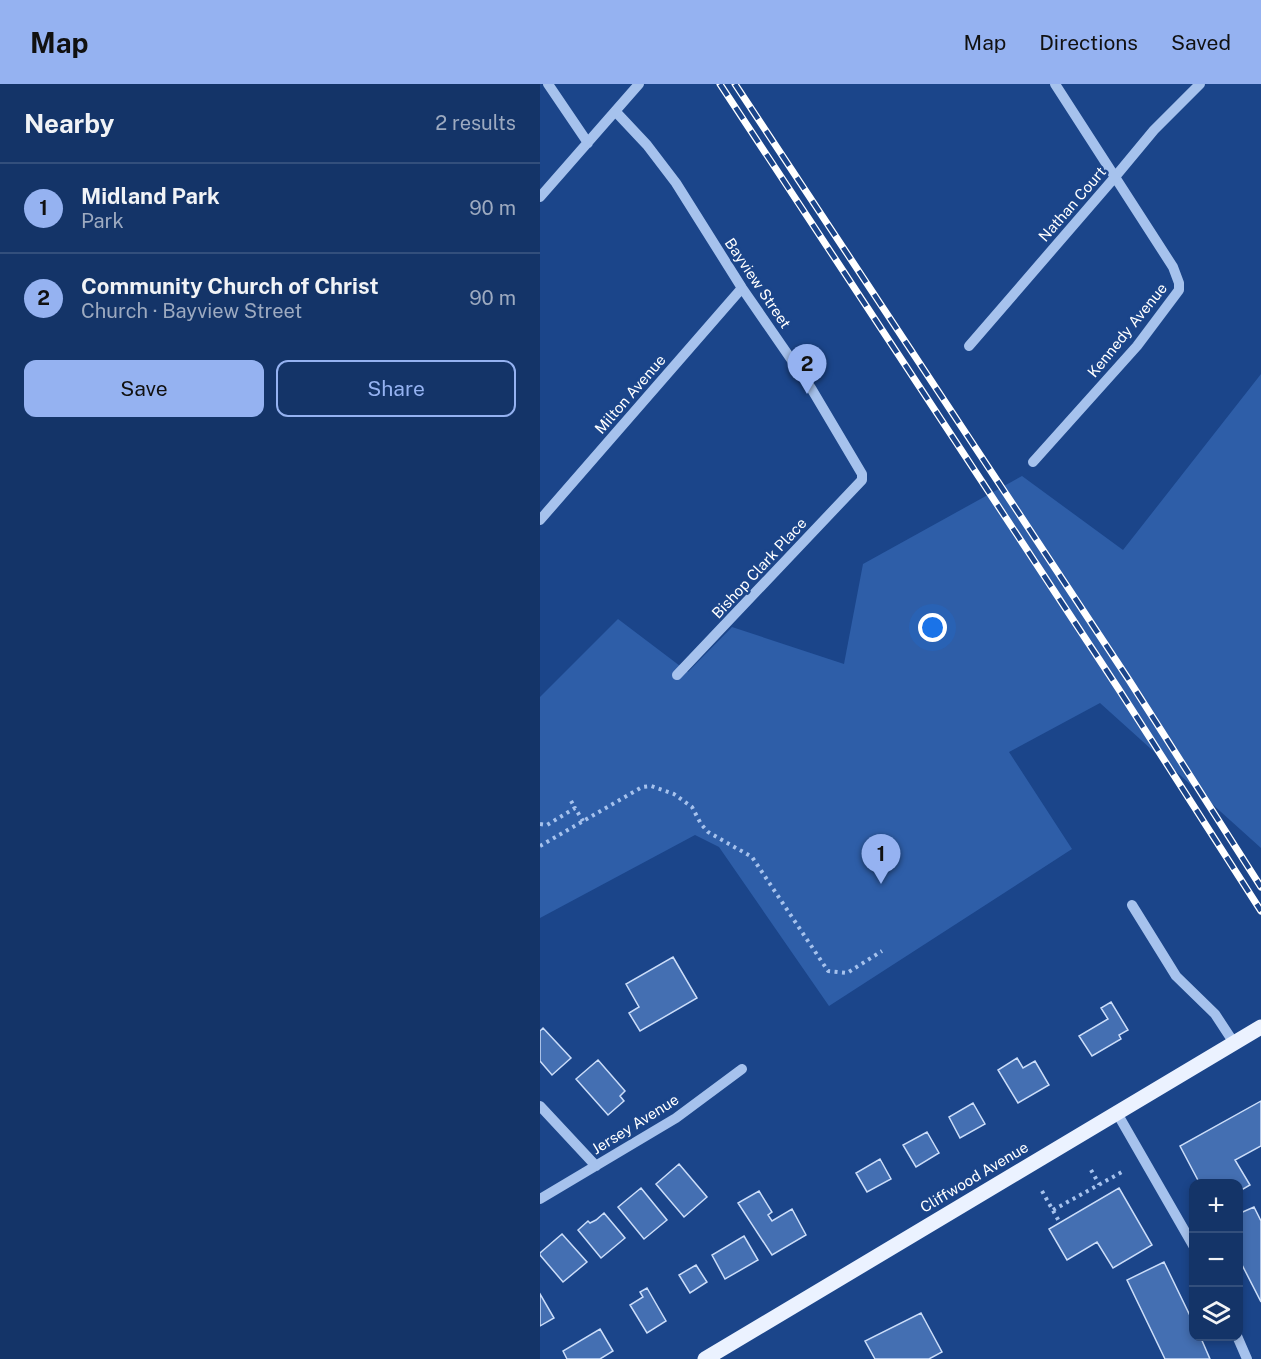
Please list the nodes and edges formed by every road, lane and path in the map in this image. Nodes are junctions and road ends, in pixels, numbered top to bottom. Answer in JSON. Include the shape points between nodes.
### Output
{"nodes":[{"id":1,"x":548,"y":84,"type":"edge"},
{"id":2,"x":639,"y":84,"type":"edge"},
{"id":3,"x":1055,"y":84,"type":"edge"},
{"id":4,"x":1200,"y":84,"type":"edge"},
{"id":5,"x":616,"y":112,"type":"junction"},
{"id":6,"x":588,"y":143,"type":"junction"},
{"id":7,"x":1115,"y":177,"type":"junction"},
{"id":8,"x":540,"y":197,"type":"edge"},
{"id":9,"x":742,"y":288,"type":"junction"},
{"id":10,"x":969,"y":346,"type":"dead end"},
{"id":11,"x":1033,"y":462,"type":"dead end"},
{"id":12,"x":862,"y":480,"type":"joint"},
{"id":13,"x":540,"y":520,"type":"edge"},
{"id":14,"x":677,"y":675,"type":"dead end"},
{"id":15,"x":572,"y":801,"type":"dead end"},
{"id":16,"x":575,"y":808,"type":"junction"},
{"id":17,"x":583,"y":821,"type":"junction"},
{"id":18,"x":540,"y":824,"type":"edge"},
{"id":19,"x":540,"y":846,"type":"edge"},
{"id":20,"x":1132,"y":905,"type":"dead end"},
{"id":21,"x":882,"y":951,"type":"dead end"},
{"id":22,"x":1261,"y":1027,"type":"edge"},
{"id":23,"x":1234,"y":1043,"type":"junction"},
{"id":24,"x":742,"y":1069,"type":"dead end"},
{"id":25,"x":540,"y":1106,"type":"edge"},
{"id":26,"x":1117,"y":1113,"type":"junction"},
{"id":27,"x":596,"y":1166,"type":"junction"},
{"id":28,"x":1091,"y":1170,"type":"dead end"},
{"id":29,"x":1122,"y":1172,"type":"dead end"},
{"id":30,"x":1099,"y":1184,"type":"junction"},
{"id":31,"x":1042,"y":1191,"type":"dead end"},
{"id":32,"x":540,"y":1199,"type":"edge"},
{"id":33,"x":1053,"y":1210,"type":"junction"},
{"id":34,"x":1060,"y":1223,"type":"dead end"},
{"id":35,"x":1189,"y":1238,"type":"edge"},
{"id":36,"x":1239,"y":1341,"type":"edge"},
{"id":37,"x":705,"y":1359,"type":"edge"},
{"id":38,"x":1247,"y":1359,"type":"edge"}],
"edges":[{"from":1,"to":6,"type":"street"},
{"from":2,"to":5,"type":"street"},
{"from":3,"to":7,"type":"street","name":"Kennedy Avenue"},
{"from":4,"to":7,"type":"street","name":"Nathan Court"},
{"from":5,"to":6,"type":"street"},
{"from":5,"to":9,"type":"street","name":"Bayview Street","via":[[647,144],[676,183]]},
{"from":6,"to":8,"type":"street"},
{"from":7,"to":10,"type":"street","name":"Nathan Court"},
{"from":7,"to":11,"type":"street","name":"Kennedy Avenue","via":[[1173,267],[1179,290],[1137,346]]},
{"from":9,"to":12,"type":"street","name":"Bayview Street","via":[[811,388]]},
{"from":9,"to":13,"type":"street","name":"Milton Avenue"},
{"from":12,"to":14,"type":"street","name":"Bishop Clark Place"},
{"from":15,"to":16,"type":"path"},
{"from":16,"to":17,"type":"path"},
{"from":16,"to":18,"type":"path","via":[[547,825]]},
{"from":17,"to":19,"type":"path"},
{"from":17,"to":21,"type":"path","via":[[642,787],[674,794],[692,807],[708,832],[752,857],[828,971],[847,973]]},
{"from":20,"to":23,"type":"street","via":[[1176,976],[1215,1014]]},
{"from":22,"to":23,"type":"main road","name":"Cliffwood Avenue"},
{"from":23,"to":26,"type":"main road","name":"Cliffwood Avenue"},
{"from":24,"to":27,"type":"street","name":"Jersey Avenue","via":[[676,1118]]},
{"from":25,"to":27,"type":"street"},
{"from":26,"to":35,"type":"street"},
{"from":26,"to":37,"type":"main road","name":"Cliffwood Avenue"},
{"from":27,"to":32,"type":"street","name":"Jersey Avenue"},
{"from":28,"to":30,"type":"path"},
{"from":29,"to":30,"type":"path"},
{"from":30,"to":33,"type":"path"},
{"from":31,"to":33,"type":"path"},
{"from":33,"to":34,"type":"path"},
{"from":36,"to":38,"type":"street"}]}
